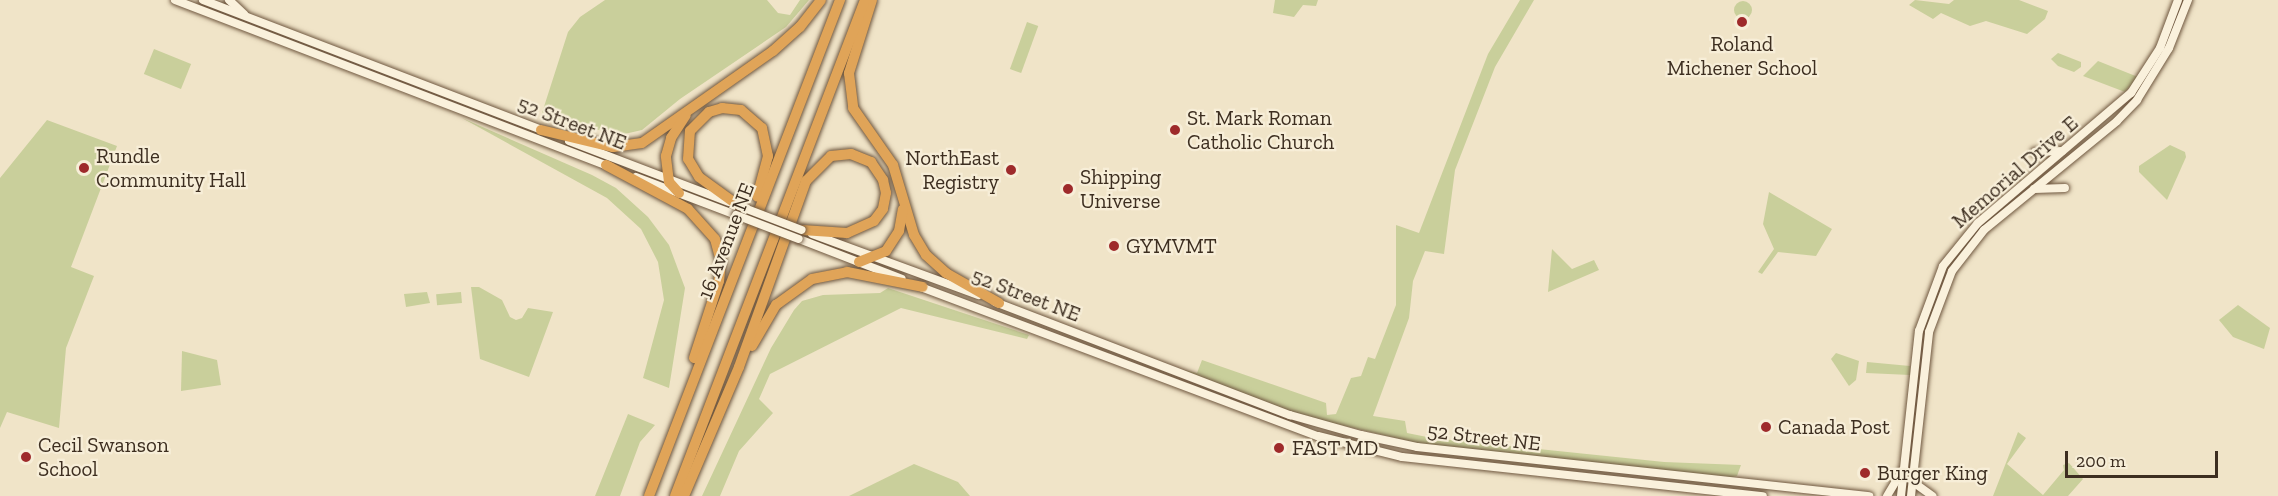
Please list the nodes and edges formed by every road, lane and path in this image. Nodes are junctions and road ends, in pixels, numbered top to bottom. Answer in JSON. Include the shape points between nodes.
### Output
{"nodes":[{"id":1,"x":175,"y":0,"type":"edge"},
{"id":2,"x":203,"y":0,"type":"edge"},
{"id":3,"x":229,"y":0,"type":"edge"},
{"id":4,"x":821,"y":0,"type":"edge"},
{"id":5,"x":840,"y":0,"type":"edge"},
{"id":6,"x":865,"y":0,"type":"edge"},
{"id":7,"x":872,"y":0,"type":"edge"},
{"id":8,"x":2178,"y":0,"type":"edge"},
{"id":9,"x":2188,"y":0,"type":"edge"},
{"id":10,"x":250,"y":18,"type":"junction"},
{"id":11,"x":698,"y":102,"type":"junction"},
{"id":12,"x":541,"y":130,"type":"junction"},
{"id":13,"x":2066,"y":150,"type":"junction"},
{"id":14,"x":2035,"y":152,"type":"dead end"},
{"id":15,"x":606,"y":165,"type":"junction"},
{"id":16,"x":669,"y":179,"type":"junction"},
{"id":17,"x":2065,"y":188,"type":"dead end"},
{"id":18,"x":2033,"y":190,"type":"junction"},
{"id":19,"x":679,"y":193,"type":"junction"},
{"id":20,"x":903,"y":193,"type":"junction"},
{"id":21,"x":737,"y":211,"type":"junction"},
{"id":22,"x":801,"y":235,"type":"junction"},
{"id":23,"x":877,"y":258,"type":"junction"},
{"id":24,"x":860,"y":262,"type":"junction"},
{"id":25,"x":923,"y":287,"type":"junction"},
{"id":26,"x":999,"y":303,"type":"junction"},
{"id":27,"x":715,"y":324,"type":"junction"},
{"id":28,"x":739,"y":367,"type":"junction"},
{"id":29,"x":1904,"y":467,"type":"junction"},
{"id":30,"x":1912,"y":482,"type":"junction"},
{"id":31,"x":647,"y":496,"type":"edge"},
{"id":32,"x":675,"y":496,"type":"edge"},
{"id":33,"x":684,"y":496,"type":"edge"},
{"id":34,"x":1763,"y":496,"type":"edge"},
{"id":35,"x":1869,"y":496,"type":"edge"},
{"id":36,"x":1887,"y":496,"type":"edge"},
{"id":37,"x":1901,"y":496,"type":"edge"},
{"id":38,"x":1911,"y":496,"type":"edge"},
{"id":39,"x":1932,"y":496,"type":"edge"}],
"edges":[{"from":1,"to":15,"type":"main road","name":"52 Street NE"},
{"from":2,"to":10,"type":"main road","name":"52 Street NE"},
{"from":3,"to":10,"type":"main road"},
{"from":4,"to":11,"type":"highway","via":[[780,45]]},
{"from":5,"to":27,"type":"highway","name":"16 Avenue NE"},
{"from":6,"to":32,"type":"highway","name":"16 Avenue NE"},
{"from":7,"to":20,"type":"highway","via":[[850,65],[849,95],[859,120],[893,165]]},
{"from":8,"to":13,"type":"main road","name":"Memorial Drive E","via":[[2160,48],[2141,80],[2114,111]]},
{"from":9,"to":18,"type":"main road","name":"Memorial Drive E","via":[[2169,48],[2137,100]]},
{"from":10,"to":12,"type":"main road","name":"52 Street NE"},
{"from":11,"to":12,"type":"highway","via":[[648,140],[629,147]]},
{"from":11,"to":16,"type":"highway","via":[[679,123],[668,144],[665,163]]},
{"from":12,"to":16,"type":"main road","name":"52 Street NE"},
{"from":13,"to":14,"type":"main road"},
{"from":13,"to":29,"type":"main road","name":"Memorial Drive E","via":[[1968,233],[1933,285],[1915,353]]},
{"from":15,"to":19,"type":"main road","name":"52 Street NE"},
{"from":15,"to":31,"type":"highway","via":[[695,214],[711,232],[721,262],[712,308]]},
{"from":16,"to":19,"type":"highway"},
{"from":16,"to":21,"type":"main road","name":"52 Street NE"},
{"from":17,"to":18,"type":"main road"},
{"from":18,"to":30,"type":"main road","name":"Memorial Drive E","via":[[1975,239],[1942,290],[1929,332]]},
{"from":19,"to":21,"type":"main road","name":"52 Street NE"},
{"from":20,"to":23,"type":"highway","via":[[899,231]]},
{"from":20,"to":26,"type":"highway","via":[[914,235],[926,255],[946,273]]},
{"from":21,"to":22,"type":"main road","name":"52 Street NE","bridge":true},
{"from":21,"to":27,"type":"highway","via":[[699,177],[687,152],[694,126],[708,112],[722,108],[741,110],[758,122],[768,156]]},
{"from":22,"to":23,"type":"main road","name":"52 Street NE"},
{"from":22,"to":24,"type":"main road","name":"52 Street NE"},
{"from":22,"to":28,"type":"highway","via":[[847,233],[873,222],[883,209],[886,193],[871,162],[852,154],[831,156],[806,182]]},
{"from":23,"to":24,"type":"highway"},
{"from":23,"to":26,"type":"main road","name":"52 Street NE"},
{"from":24,"to":25,"type":"main road","name":"52 Street NE"},
{"from":25,"to":28,"type":"highway","via":[[847,272],[812,279],[776,305]]},
{"from":25,"to":34,"type":"main road","name":"52 Street NE","via":[[1308,432],[1391,455],[1535,474]]},
{"from":26,"to":35,"type":"main road","name":"52 Street NE","via":[[1290,415],[1417,447]]},
{"from":27,"to":31,"type":"highway","name":"16 Avenue NE"},
{"from":28,"to":33,"type":"highway"},
{"from":29,"to":36,"type":"main road"},
{"from":29,"to":37,"type":"main road","name":"Memorial Drive E"},
{"from":30,"to":38,"type":"main road","name":"Memorial Drive E"},
{"from":30,"to":39,"type":"main road"}]}
